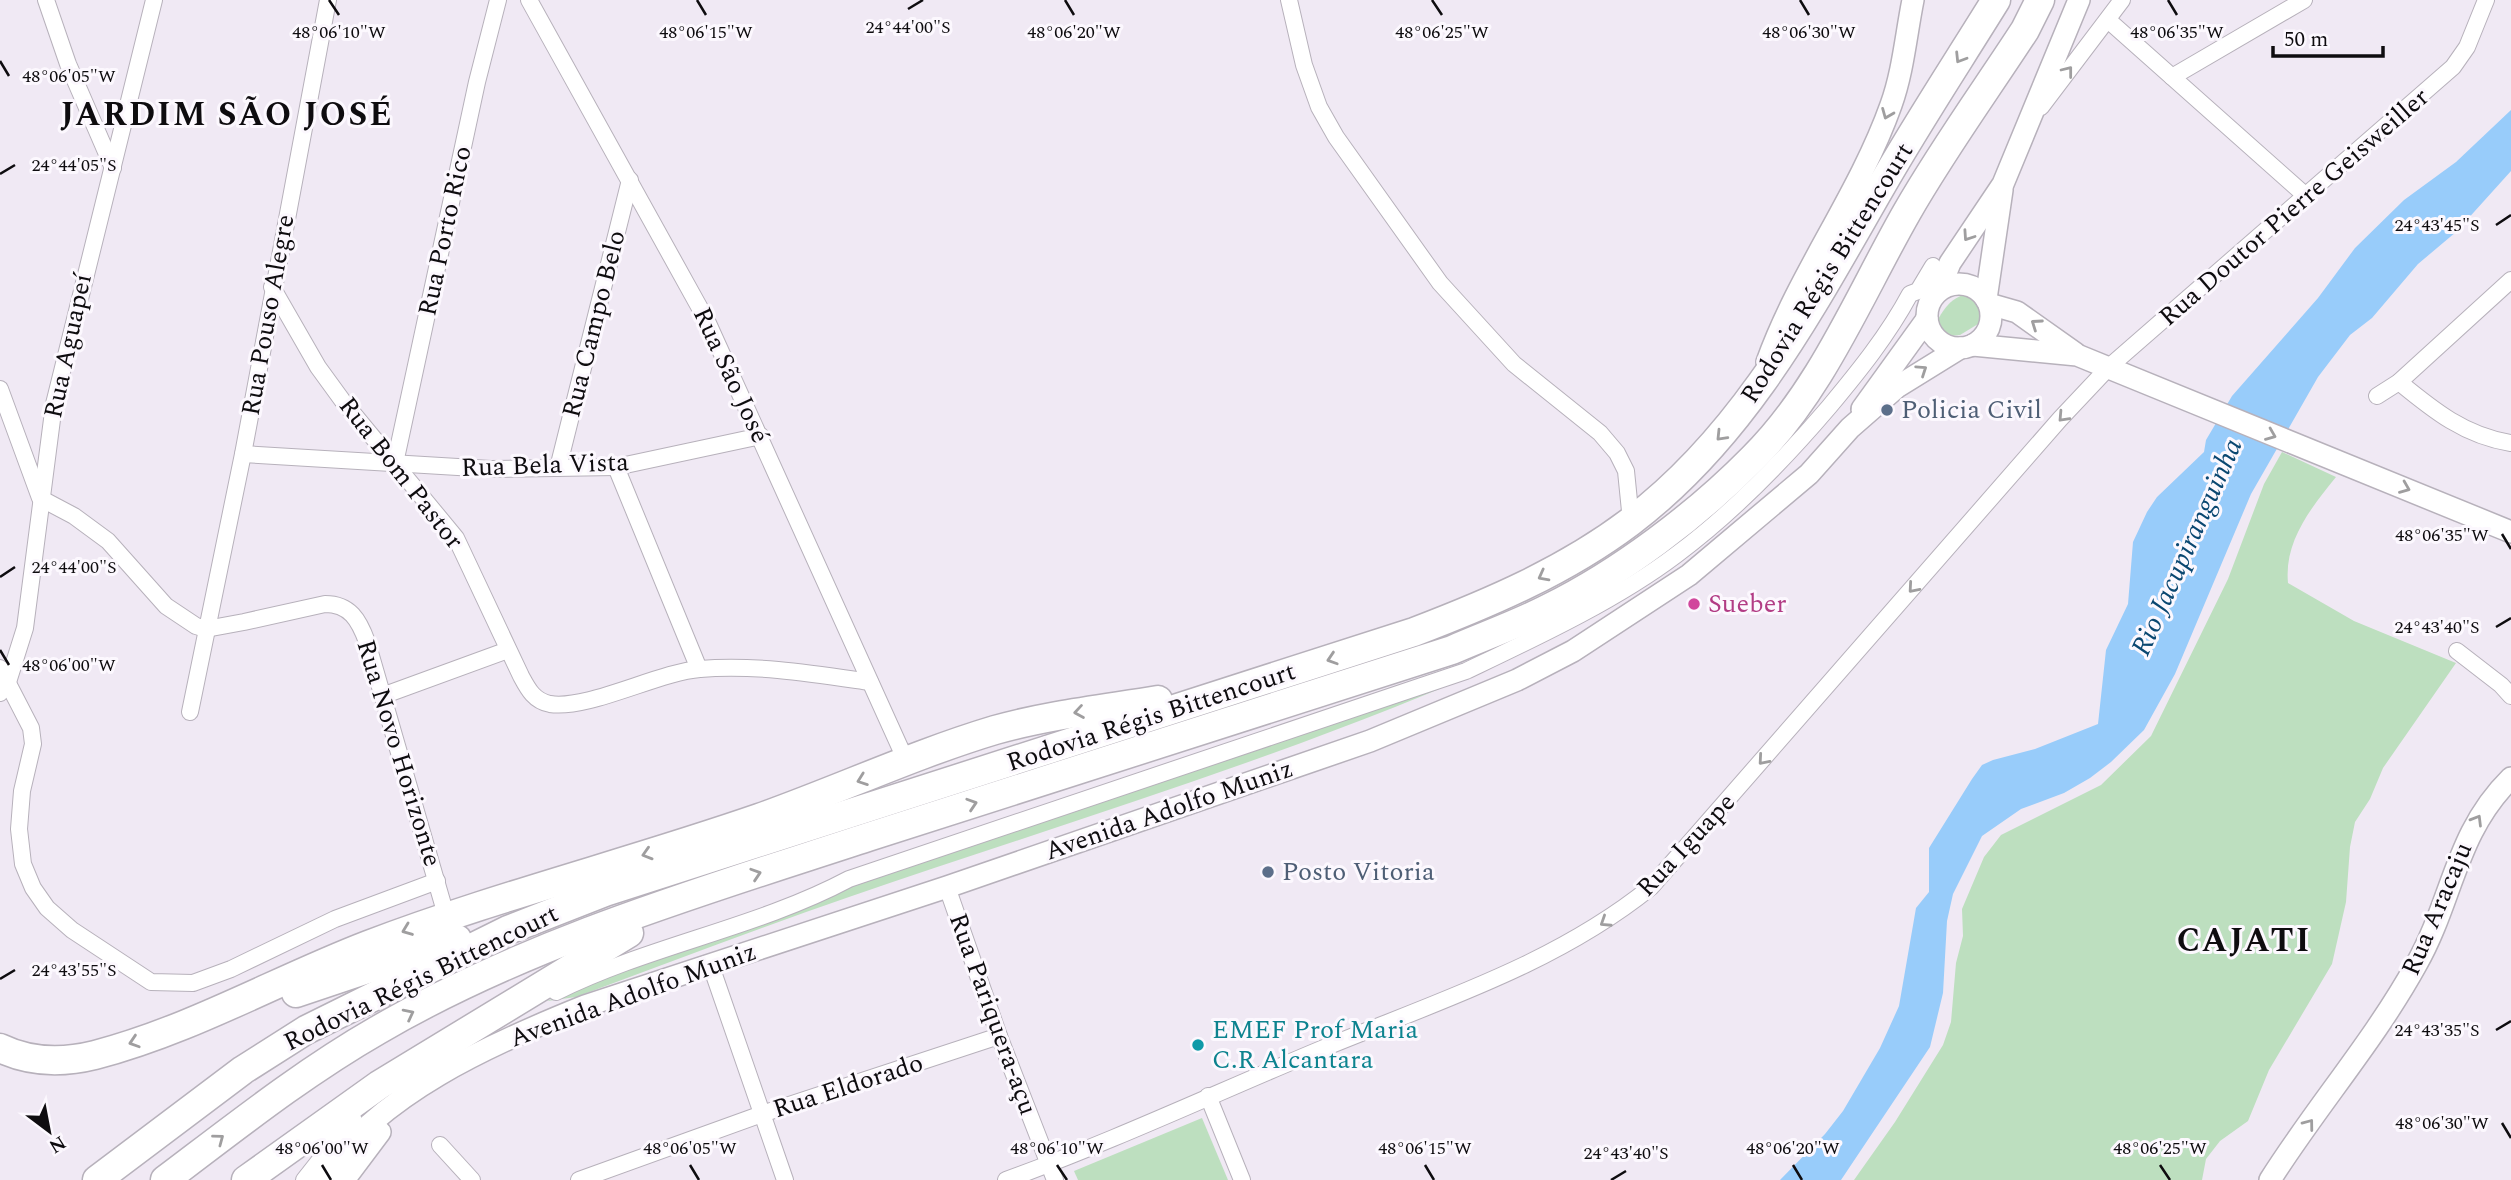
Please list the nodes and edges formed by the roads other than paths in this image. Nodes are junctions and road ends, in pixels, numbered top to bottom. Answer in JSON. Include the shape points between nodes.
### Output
{"nodes":[{"id":1,"x":46,"y":0,"type":"edge"},
{"id":2,"x":154,"y":0,"type":"edge"},
{"id":3,"x":328,"y":0,"type":"edge"},
{"id":4,"x":498,"y":0,"type":"edge"},
{"id":5,"x":529,"y":0,"type":"edge"},
{"id":6,"x":1289,"y":0,"type":"edge"},
{"id":7,"x":1913,"y":0,"type":"edge"},
{"id":8,"x":1996,"y":0,"type":"edge"},
{"id":9,"x":2040,"y":0,"type":"edge"},
{"id":10,"x":2079,"y":0,"type":"edge"},
{"id":11,"x":2122,"y":0,"type":"edge"},
{"id":12,"x":2304,"y":0,"type":"edge"},
{"id":13,"x":2486,"y":0,"type":"edge"},
{"id":14,"x":2108,"y":20,"type":"junction"},
{"id":15,"x":2172,"y":77,"type":"junction"},
{"id":16,"x":2029,"y":122,"type":"junction"},
{"id":17,"x":113,"y":168,"type":"junction"},
{"id":18,"x":630,"y":180,"type":"junction"},
{"id":19,"x":2003,"y":184,"type":"junction"},
{"id":20,"x":2306,"y":196,"type":"junction"},
{"id":21,"x":1933,"y":266,"type":"dead end"},
{"id":22,"x":2511,"y":280,"type":"edge"},
{"id":23,"x":272,"y":287,"type":"junction"},
{"id":24,"x":1939,"y":290,"type":"junction"},
{"id":25,"x":1987,"y":301,"type":"junction"},
{"id":26,"x":1927,"y":318,"type":"junction"},
{"id":27,"x":1966,"y":346,"type":"junction"},
{"id":28,"x":2077,"y":355,"type":"junction"},
{"id":29,"x":2109,"y":367,"type":"junction"},
{"id":30,"x":2399,"y":382,"type":"junction"},
{"id":31,"x":0,"y":389,"type":"edge"},
{"id":32,"x":1754,"y":396,"type":"junction"},
{"id":33,"x":2377,"y":396,"type":"dead end"},
{"id":34,"x":1850,"y":428,"type":"junction"},
{"id":35,"x":761,"y":436,"type":"junction"},
{"id":36,"x":2511,"y":443,"type":"edge"},
{"id":37,"x":243,"y":454,"type":"junction"},
{"id":38,"x":395,"y":463,"type":"junction"},
{"id":39,"x":616,"y":467,"type":"junction"},
{"id":40,"x":558,"y":468,"type":"junction"},
{"id":41,"x":40,"y":498,"type":"junction"},
{"id":42,"x":1631,"y":521,"type":"junction"},
{"id":43,"x":2511,"y":532,"type":"edge"},
{"id":44,"x":206,"y":629,"type":"junction"},
{"id":45,"x":508,"y":650,"type":"junction"},
{"id":46,"x":2457,"y":651,"type":"dead end"},
{"id":47,"x":699,"y":669,"type":"junction"},
{"id":48,"x":3,"y":681,"type":"edge"},
{"id":49,"x":870,"y":682,"type":"junction"},
{"id":50,"x":1243,"y":687,"type":"junction"},
{"id":51,"x":382,"y":696,"type":"junction"},
{"id":52,"x":2511,"y":696,"type":"edge"},
{"id":53,"x":190,"y":712,"type":"dead end"},
{"id":54,"x":907,"y":763,"type":"junction"},
{"id":55,"x":2511,"y":778,"type":"edge"},
{"id":56,"x":436,"y":881,"type":"junction"},
{"id":57,"x":947,"y":887,"type":"junction"},
{"id":58,"x":707,"y":890,"type":"junction"},
{"id":59,"x":446,"y":915,"type":"junction"},
{"id":60,"x":508,"y":930,"type":"junction"},
{"id":61,"x":711,"y":967,"type":"junction"},
{"id":62,"x":198,"y":1019,"type":"junction"},
{"id":63,"x":999,"y":1036,"type":"junction"},
{"id":64,"x":0,"y":1048,"type":"edge"},
{"id":65,"x":426,"y":1082,"type":"junction"},
{"id":66,"x":1208,"y":1096,"type":"junction"},
{"id":67,"x":762,"y":1114,"type":"junction"},
{"id":68,"x":353,"y":1118,"type":"junction"},
{"id":69,"x":440,"y":1145,"type":"dead end"},
{"id":70,"x":1049,"y":1164,"type":"junction"},
{"id":71,"x":97,"y":1180,"type":"edge"},
{"id":72,"x":165,"y":1180,"type":"edge"},
{"id":73,"x":246,"y":1180,"type":"edge"},
{"id":74,"x":268,"y":1180,"type":"edge"},
{"id":75,"x":304,"y":1180,"type":"edge"},
{"id":76,"x":321,"y":1180,"type":"edge"},
{"id":77,"x":344,"y":1180,"type":"edge"},
{"id":78,"x":472,"y":1180,"type":"edge"},
{"id":79,"x":579,"y":1180,"type":"edge"},
{"id":80,"x":785,"y":1180,"type":"edge"},
{"id":81,"x":1006,"y":1180,"type":"edge"},
{"id":82,"x":1055,"y":1180,"type":"edge"},
{"id":83,"x":1242,"y":1180,"type":"edge"},
{"id":84,"x":2270,"y":1180,"type":"edge"}],
"edges":[{"from":1,"to":17,"type":"street"},
{"from":2,"to":17,"type":"street","name":"Rua Aguapeí"},
{"from":3,"to":23,"type":"street","name":"Rua Pouso Alegre"},
{"from":4,"to":38,"type":"street","name":"Rua Porto Rico"},
{"from":5,"to":18,"type":"street","name":"Rua São José"},
{"from":6,"to":42,"type":"street","via":[[1304,65],[1336,137],[1440,283],[1514,364],[1600,433],[1617,453],[1626,471]]},
{"from":7,"to":32,"type":"street","one_way":true,"via":[[1891,104],[1873,148],[1778,330]]},
{"from":8,"to":32,"type":"highway","name":"Rodovia Régis Bittencourt","one_way":true},
{"from":58,"to":9,"type":"highway","name":"Rodovia Régis Bittencourt","one_way":true,"via":[[1452,650],[1550,608],[1623,564],[1755,457],[1805,393],[1908,211]]},
{"from":10,"to":16,"type":"street"},
{"from":11,"to":14,"type":"street"},
{"from":12,"to":15,"type":"street"},
{"from":13,"to":20,"type":"street","name":"Rua Doutor Pierre Geisweiller","via":[[2453,68]]},
{"from":14,"to":15,"type":"street"},
{"from":16,"to":14,"type":"street","one_way":true},
{"from":15,"to":20,"type":"street"},
{"from":16,"to":19,"type":"street"},
{"from":17,"to":41,"type":"street","name":"Rua Aguapeí","via":[[54,404]]},
{"from":18,"to":35,"type":"street","name":"Rua São José","via":[[707,321]]},
{"from":18,"to":40,"type":"street","name":"Rua Campo Belo"},
{"from":19,"to":24,"type":"street","one_way":true,"via":[[1950,263]]},
{"from":19,"to":25,"type":"street"},
{"from":20,"to":29,"type":"street","name":"Rua Doutor Pierre Geisweiller"},
{"from":21,"to":68,"type":"street","via":[[1846,387],[1763,481],[1676,555],[1557,627],[1453,675],[849,879],[817,896],[581,979],[494,1025]]},
{"from":22,"to":30,"type":"street"},
{"from":23,"to":37,"type":"street","name":"Rua Pouso Alegre"},
{"from":23,"to":38,"type":"street","name":"Rua Bom Pastor","via":[[318,367]]},
{"from":24,"to":25,"type":"street","via":[[1965,284]]},
{"from":24,"to":26,"type":"street"},
{"from":25,"to":27,"type":"street","via":[[1989,327]]},
{"from":28,"to":25,"type":"street","one_way":true,"via":[[2017,312]]},
{"from":26,"to":27,"type":"street","via":[[1937,340]]},
{"from":26,"to":34,"type":"street"},
{"from":27,"to":28,"type":"street"},
{"from":34,"to":27,"type":"street","one_way":true,"via":[[1897,387]]},
{"from":28,"to":29,"type":"street"},
{"from":29,"to":43,"type":"street","one_way":true},
{"from":29,"to":66,"type":"street","name":"Rua Iguape","one_way":true,"via":[[1651,887],[1583,937]]},
{"from":30,"to":33,"type":"street"},
{"from":30,"to":36,"type":"street","via":[[2444,419]]},
{"from":31,"to":41,"type":"street"},
{"from":32,"to":42,"type":"highway","name":"Rodovia Régis Bittencourt","one_way":true,"via":[[1669,490]]},
{"from":34,"to":57,"type":"street","name":"Avenida Adolfo Muniz","via":[[1809,474],[1689,575],[1573,651],[1517,680],[1370,741]]},
{"from":35,"to":39,"type":"street","name":"Rua Bela Vista"},
{"from":35,"to":49,"type":"street","name":"Rua São José"},
{"from":37,"to":38,"type":"street","name":"Rua Bela Vista"},
{"from":37,"to":44,"type":"street","name":"Rua Pouso Alegre"},
{"from":38,"to":40,"type":"street","name":"Rua Bela Vista"},
{"from":38,"to":45,"type":"street","name":"Rua Bom Pastor","via":[[456,538]]},
{"from":39,"to":40,"type":"street","name":"Rua Bela Vista"},
{"from":39,"to":47,"type":"street"},
{"from":41,"to":44,"type":"street","via":[[108,541],[166,606]]},
{"from":41,"to":48,"type":"street","name":"Rua Aguapeí","via":[[25,628]]},
{"from":42,"to":50,"type":"highway","name":"Rodovia Régis Bittencourt","one_way":true,"via":[[1588,552],[1504,597],[1414,632]]},
{"from":44,"to":51,"type":"street","name":"Rua Novo Horizonte","via":[[339,604],[360,623]]},
{"from":44,"to":53,"type":"street","name":"Rua Pouso Alegre"},
{"from":45,"to":47,"type":"street","name":"Rua Bom Pastor","via":[[530,692],[552,704],[571,704]]},
{"from":45,"to":51,"type":"street"},
{"from":46,"to":52,"type":"street"},
{"from":47,"to":49,"type":"street","name":"Rua Bom Pastor","via":[[820,674]]},
{"from":48,"to":56,"type":"street","via":[[32,728],[19,829],[23,864],[33,888],[72,930],[151,982],[193,983],[335,919]]},
{"from":49,"to":54,"type":"street","name":"Rua São José"},
{"from":50,"to":54,"type":"highway","one_way":true,"via":[[1045,718],[993,731]]},
{"from":50,"to":60,"type":"highway","name":"Rodovia Régis Bittencourt","via":[[605,892]]},
{"from":51,"to":56,"type":"street","name":"Rua Novo Horizonte"},
{"from":54,"to":59,"type":"highway","one_way":true,"via":[[759,818]]},
{"from":84,"to":55,"type":"street","name":"Rua Aracaju","one_way":true,"via":[[2383,1023],[2437,922],[2471,829]]},
{"from":56,"to":59,"type":"street","name":"Rua Novo Horizonte"},
{"from":57,"to":61,"type":"street","name":"Avenida Adolfo Muniz"},
{"from":57,"to":63,"type":"street","name":"Rua Pariquera-açu"},
{"from":72,"to":58,"type":"highway","name":"Rodovia Régis Bittencourt","one_way":true,"via":[[301,1078],[378,1030],[538,952]]},
{"from":58,"to":73,"type":"highway","via":[[379,1085]]},
{"from":59,"to":62,"type":"highway","one_way":true},
{"from":60,"to":62,"type":"highway","via":[[453,940],[298,992]]},
{"from":60,"to":71,"type":"highway","name":"Rodovia Régis Bittencourt","via":[[306,1030],[233,1077]]},
{"from":61,"to":65,"type":"street","name":"Avenida Adolfo Muniz","via":[[539,1024]]},
{"from":61,"to":67,"type":"street"},
{"from":62,"to":64,"type":"highway","one_way":true,"via":[[95,1055],[62,1061],[32,1059]]},
{"from":63,"to":67,"type":"street","name":"Rua Eldorado"},
{"from":63,"to":70,"type":"street","name":"Rua Pariquera-açu"},
{"from":65,"to":76,"type":"street","name":"Avenida Adolfo Muniz","via":[[352,1143]]},
{"from":65,"to":77,"type":"street","name":"Avenida Adolfo Muniz"},
{"from":66,"to":70,"type":"street","name":"Rua Iguape"},
{"from":66,"to":83,"type":"street"},
{"from":67,"to":79,"type":"street","name":"Rua Eldorado"},
{"from":67,"to":80,"type":"street"},
{"from":68,"to":74,"type":"street"},
{"from":68,"to":75,"type":"street"},
{"from":69,"to":78,"type":"street"},
{"from":70,"to":81,"type":"street","name":"Rua Iguape"},
{"from":70,"to":82,"type":"street","name":"Rua Pariquera-açu"}]}
